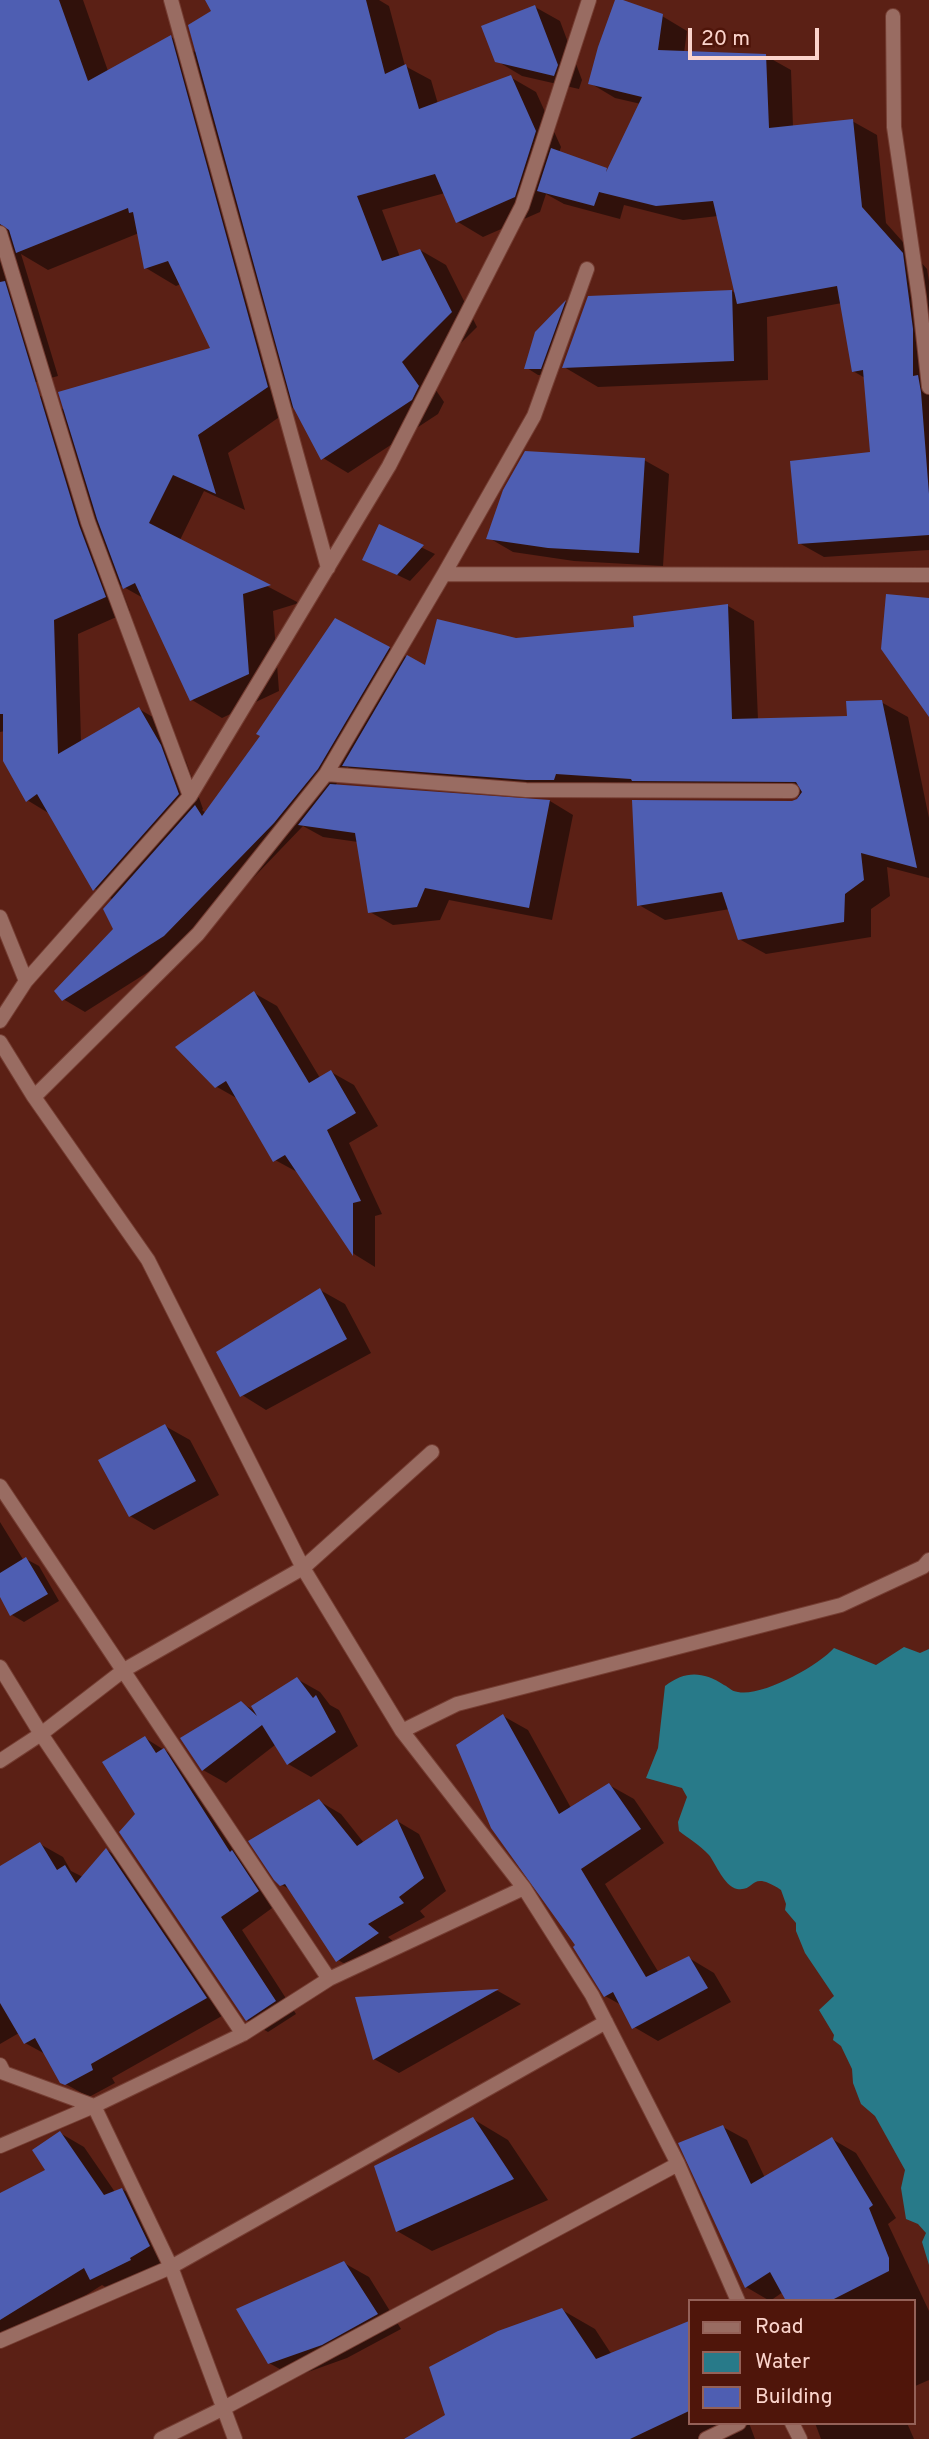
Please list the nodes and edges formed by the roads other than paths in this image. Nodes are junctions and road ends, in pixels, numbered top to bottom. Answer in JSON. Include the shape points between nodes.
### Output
{"nodes":[{"id":1,"x":172,"y":0,"type":"edge"},
{"id":2,"x":589,"y":0,"type":"edge"},
{"id":3,"x":892,"y":16,"type":"dead end"},
{"id":4,"x":0,"y":233,"type":"edge"},
{"id":5,"x":587,"y":269,"type":"dead end"},
{"id":6,"x":929,"y":387,"type":"edge"},
{"id":7,"x":328,"y":568,"type":"junction"},
{"id":8,"x":444,"y":574,"type":"junction"},
{"id":9,"x":929,"y":575,"type":"edge"},
{"id":10,"x":326,"y":774,"type":"junction"},
{"id":11,"x":792,"y":791,"type":"dead end"},
{"id":12,"x":190,"y":796,"type":"junction"},
{"id":13,"x":0,"y":917,"type":"edge"},
{"id":14,"x":26,"y":981,"type":"junction"},
{"id":15,"x":0,"y":1021,"type":"edge"},
{"id":16,"x":0,"y":1042,"type":"edge"},
{"id":17,"x":34,"y":1097,"type":"junction"},
{"id":18,"x":432,"y":1452,"type":"dead end"},
{"id":19,"x":0,"y":1486,"type":"edge"},
{"id":20,"x":929,"y":1560,"type":"edge"},
{"id":21,"x":303,"y":1568,"type":"junction"},
{"id":22,"x":0,"y":1667,"type":"edge"},
{"id":23,"x":124,"y":1670,"type":"junction"},
{"id":24,"x":402,"y":1731,"type":"junction"},
{"id":25,"x":41,"y":1734,"type":"junction"},
{"id":26,"x":0,"y":1761,"type":"edge"},
{"id":27,"x":524,"y":1888,"type":"junction"},
{"id":28,"x":329,"y":1979,"type":"junction"},
{"id":29,"x":606,"y":2022,"type":"junction"},
{"id":30,"x":243,"y":2034,"type":"junction"},
{"id":31,"x":0,"y":2065,"type":"edge"},
{"id":32,"x":94,"y":2106,"type":"junction"},
{"id":33,"x":0,"y":2146,"type":"edge"},
{"id":34,"x":678,"y":2164,"type":"junction"},
{"id":35,"x":170,"y":2267,"type":"junction"},
{"id":36,"x":737,"y":2299,"type":"edge"},
{"id":37,"x":0,"y":2341,"type":"edge"},
{"id":38,"x":223,"y":2408,"type":"junction"},
{"id":39,"x":736,"y":2425,"type":"edge"},
{"id":40,"x":161,"y":2439,"type":"edge"},
{"id":41,"x":235,"y":2439,"type":"edge"},
{"id":42,"x":706,"y":2439,"type":"edge"}],
"edges":[{"from":1,"to":7,"type":"street"},
{"from":2,"to":7,"type":"street","via":[[522,206],[389,466]]},
{"from":3,"to":6,"type":"street","via":[[894,127]]},
{"from":4,"to":12,"type":"street","via":[[88,522]]},
{"from":5,"to":8,"type":"street","via":[[534,416]]},
{"from":7,"to":12,"type":"street"},
{"from":8,"to":9,"type":"street"},
{"from":8,"to":10,"type":"street"},
{"from":10,"to":11,"type":"street","via":[[526,790]]},
{"from":10,"to":17,"type":"street","via":[[198,933]]},
{"from":12,"to":14,"type":"street"},
{"from":13,"to":14,"type":"street"},
{"from":14,"to":15,"type":"street"},
{"from":16,"to":17,"type":"street"},
{"from":17,"to":21,"type":"street","via":[[148,1260]]},
{"from":18,"to":21,"type":"street"},
{"from":19,"to":23,"type":"street"},
{"from":20,"to":24,"type":"street","via":[[923,1567],[841,1605],[457,1704]]},
{"from":21,"to":23,"type":"street"},
{"from":21,"to":24,"type":"street"},
{"from":22,"to":25,"type":"street"},
{"from":23,"to":25,"type":"street"},
{"from":23,"to":28,"type":"street"},
{"from":24,"to":27,"type":"street"},
{"from":25,"to":26,"type":"street"},
{"from":25,"to":30,"type":"street"},
{"from":27,"to":28,"type":"street"},
{"from":27,"to":29,"type":"street"},
{"from":28,"to":30,"type":"street"},
{"from":29,"to":34,"type":"street"},
{"from":29,"to":35,"type":"street"},
{"from":30,"to":32,"type":"street"},
{"from":31,"to":32,"type":"street","via":[[4,2073]]},
{"from":32,"to":33,"type":"street"},
{"from":32,"to":35,"type":"street"},
{"from":34,"to":36,"type":"street"},
{"from":34,"to":38,"type":"street"},
{"from":35,"to":37,"type":"street"},
{"from":35,"to":38,"type":"street"},
{"from":38,"to":40,"type":"street"},
{"from":38,"to":41,"type":"street"},
{"from":39,"to":42,"type":"street"}]}
